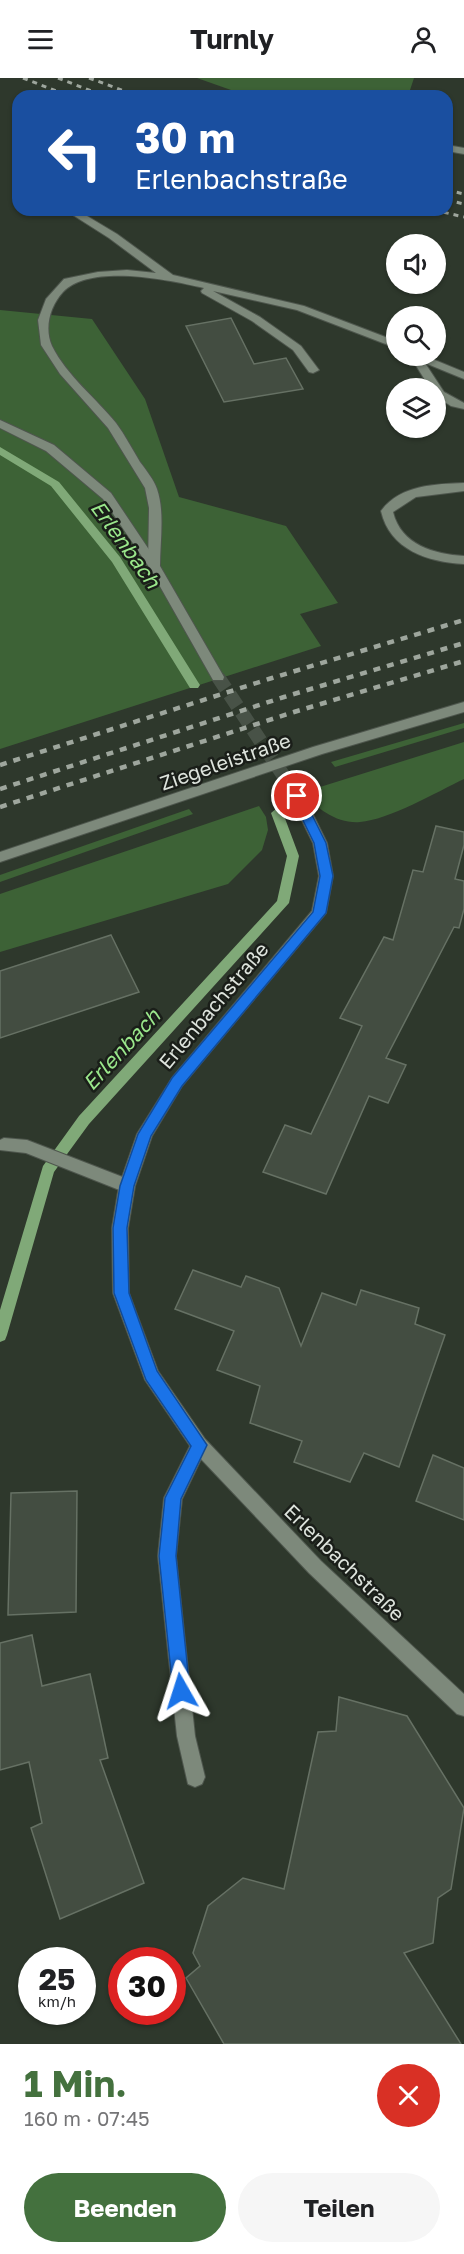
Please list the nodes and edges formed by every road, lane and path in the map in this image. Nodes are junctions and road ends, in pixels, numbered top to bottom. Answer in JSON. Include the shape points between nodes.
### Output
{"nodes":[{"id":1,"x":80,"y":216,"type":"edge"},
{"id":2,"x":169,"y":277,"type":"junction"},
{"id":3,"x":193,"y":283,"type":"junction"},
{"id":4,"x":386,"y":341,"type":"edge"},
{"id":5,"x":422,"y":366,"type":"edge"},
{"id":6,"x":440,"y":366,"type":"edge"},
{"id":7,"x":313,"y":370,"type":"dead end"},
{"id":8,"x":464,"y":376,"type":"edge"},
{"id":9,"x":464,"y":406,"type":"edge"},
{"id":10,"x":0,"y":424,"type":"edge"},
{"id":11,"x":464,"y":487,"type":"edge"},
{"id":12,"x":464,"y":560,"type":"edge"},
{"id":13,"x":154,"y":566,"type":"junction"},
{"id":14,"x":218,"y":677,"type":"tunnel mouth"},
{"id":15,"x":464,"y":706,"type":"edge"},
{"id":16,"x":297,"y":796,"type":"tunnel mouth"},
{"id":17,"x":0,"y":857,"type":"edge"},
{"id":18,"x":4,"y":1146,"type":"dead end"},
{"id":19,"x":127,"y":1186,"type":"junction"},
{"id":20,"x":199,"y":1445,"type":"junction"},
{"id":21,"x":464,"y":1707,"type":"edge"},
{"id":22,"x":195,"y":1777,"type":"dead end"}],
"edges":[{"from":1,"to":2,"type":"street"},
{"from":2,"to":3,"type":"street"},
{"from":2,"to":13,"type":"street","via":[[127,273],[68,281],[51,298],[44,320],[46,345],[64,372],[112,426],[151,488],[155,508]]},
{"from":3,"to":4,"type":"street","via":[[300,308]]},
{"from":3,"to":7,"type":"street","via":[[297,348]]},
{"from":5,"to":9,"type":"street","via":[[443,399]]},
{"from":6,"to":8,"type":"street"},
{"from":10,"to":13,"type":"street","via":[[50,448],[107,496]]},
{"from":11,"to":12,"type":"street","via":[[414,493],[395,501],[387,511],[388,522],[402,540],[425,553]]},
{"from":13,"to":14,"type":"street"},
{"from":15,"to":17,"type":"street","name":"Ziegeleistraße","via":[[318,750]]},
{"from":16,"to":19,"type":"street","name":"Erlenbachstraße","via":[[320,843],[326,876],[320,913],[177,1082],[145,1134]]},
{"from":18,"to":19,"type":"street","via":[[27,1147]]},
{"from":19,"to":20,"type":"street","name":"Erlenbachstraße","via":[[120,1228],[122,1293],[151,1375]]},
{"from":20,"to":21,"type":"street","name":"Erlenbachstraße","via":[[315,1567]]},
{"from":20,"to":22,"type":"street","via":[[173,1498],[167,1556],[186,1736]]}]}
